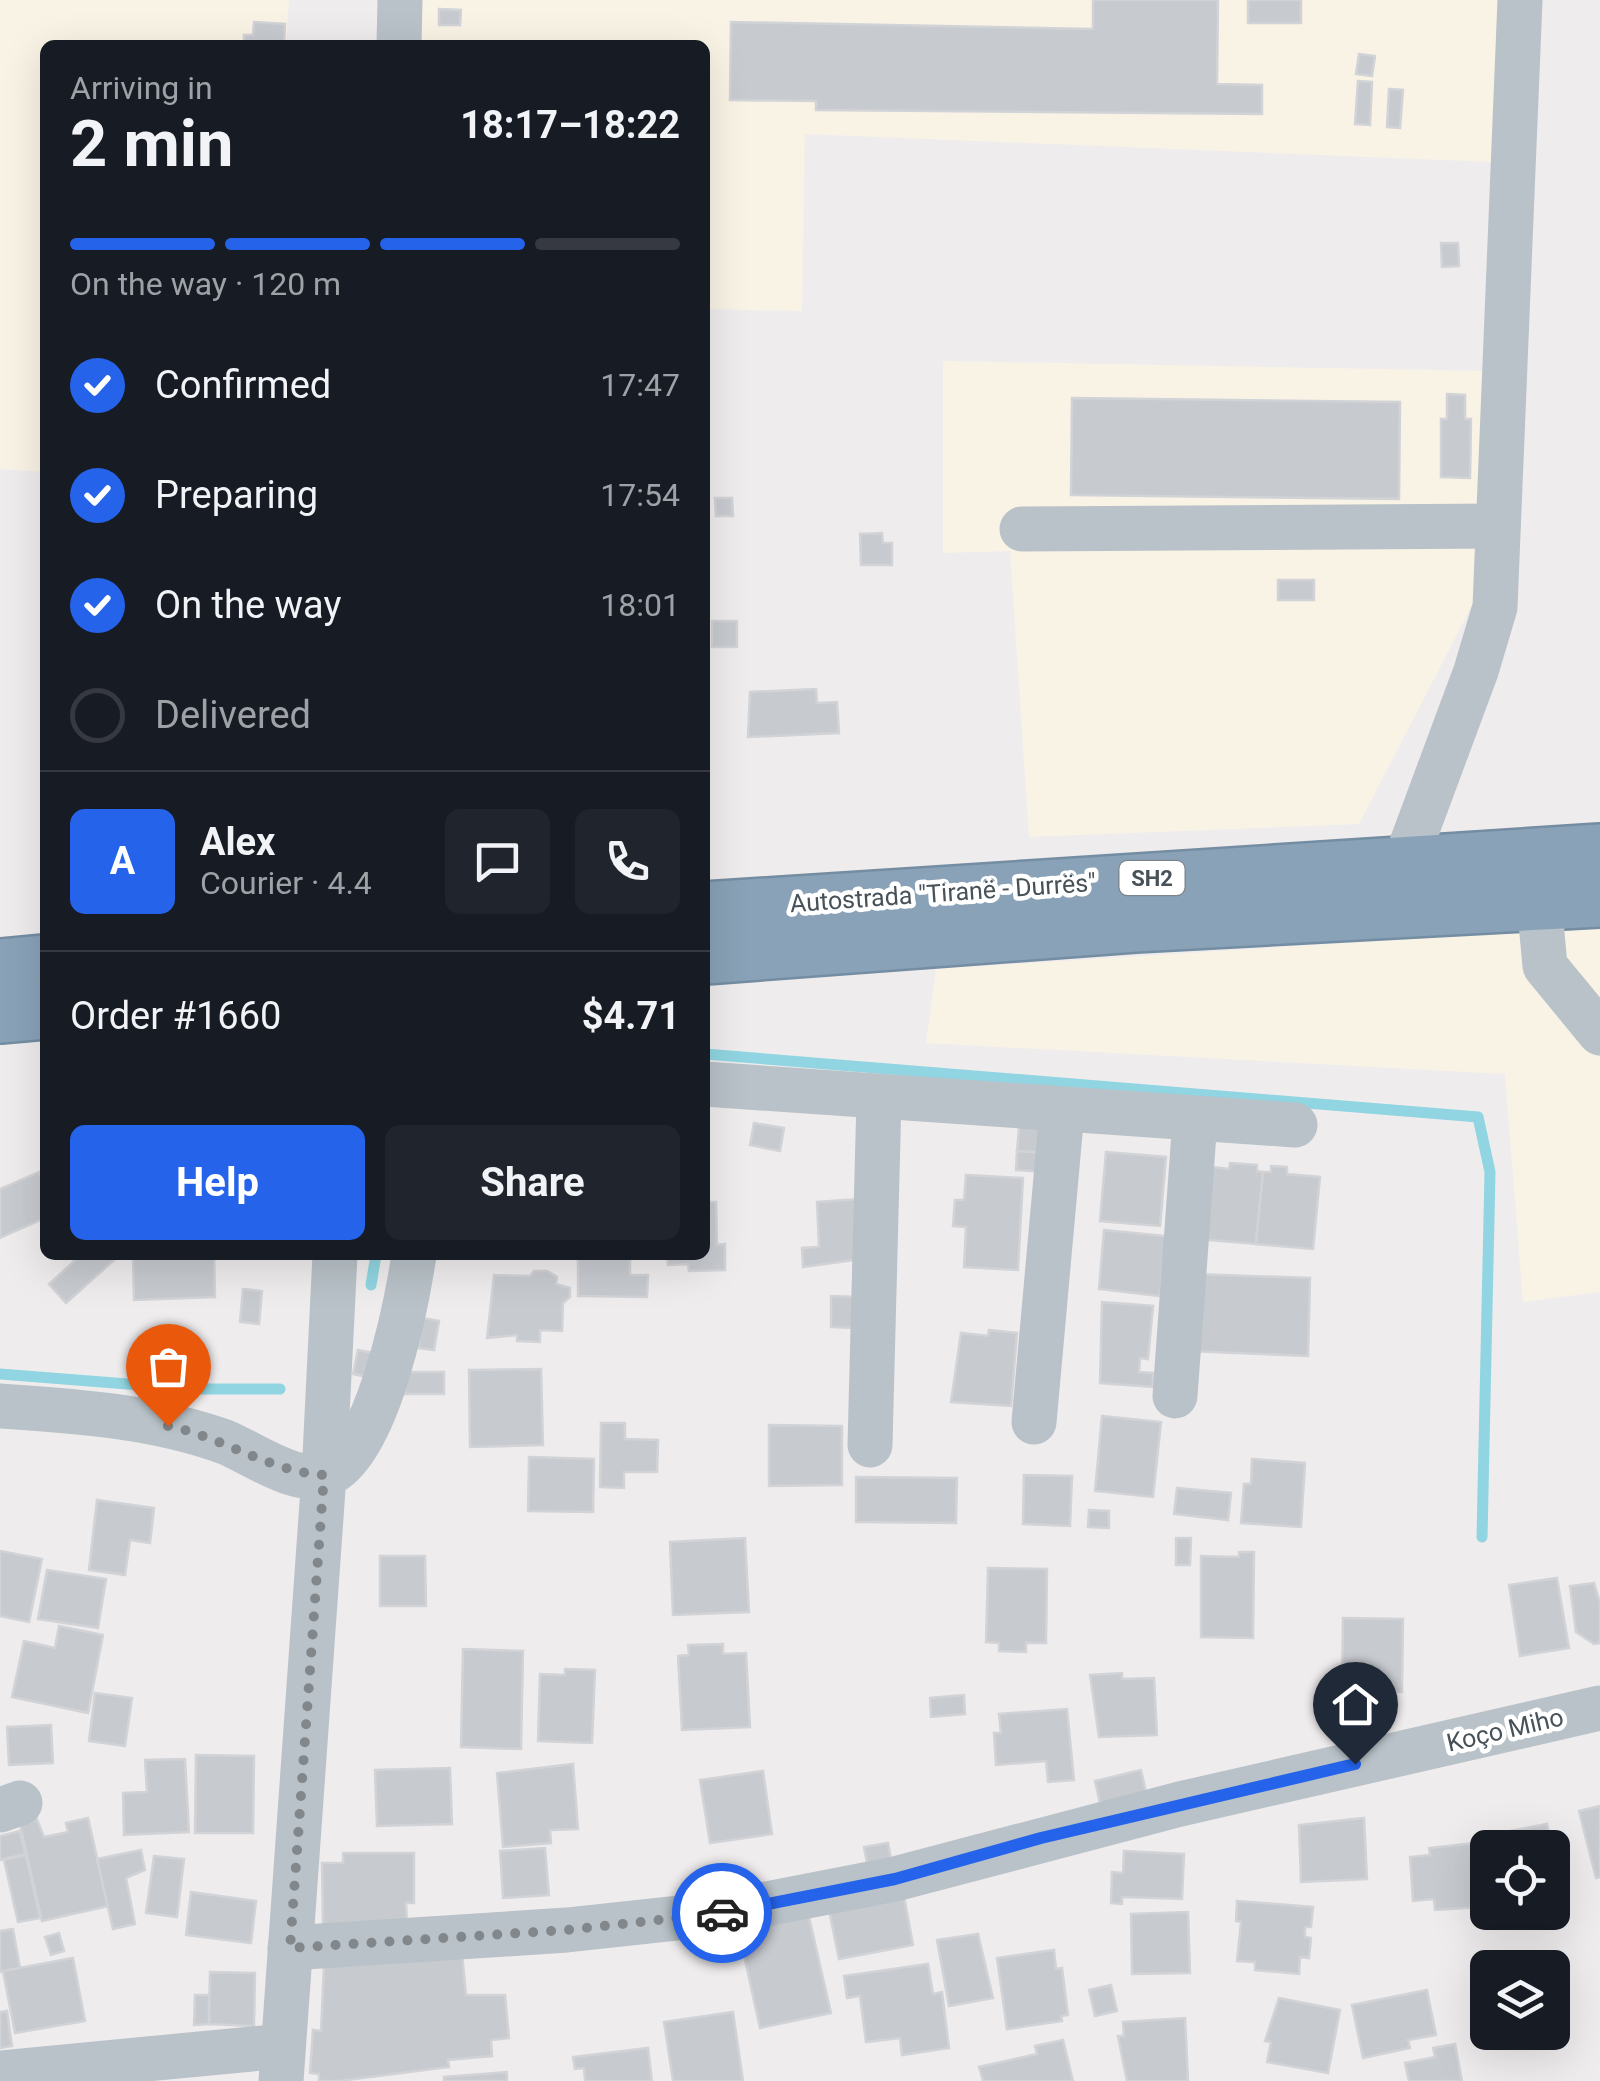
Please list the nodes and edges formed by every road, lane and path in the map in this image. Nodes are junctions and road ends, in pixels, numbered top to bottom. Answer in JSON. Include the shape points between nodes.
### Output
{"nodes":[{"id":1,"x":400,"y":0,"type":"edge"},
{"id":2,"x":1520,"y":0,"type":"edge"},
{"id":3,"x":399,"y":40,"type":"edge"},
{"id":4,"x":1498,"y":526,"type":"junction"},
{"id":5,"x":1022,"y":530,"type":"dead end"},
{"id":6,"x":1600,"y":852,"type":"edge"},
{"id":7,"x":1405,"y":862,"type":"junction"},
{"id":8,"x":1600,"y":899,"type":"edge"},
{"id":9,"x":1539,"y":900,"type":"junction"},
{"id":10,"x":710,"y":910,"type":"edge"},
{"id":11,"x":710,"y":956,"type":"edge"},
{"id":12,"x":40,"y":963,"type":"edge"},
{"id":13,"x":0,"y":967,"type":"edge"},
{"id":14,"x":40,"y":1012,"type":"edge"},
{"id":15,"x":0,"y":1015,"type":"edge"},
{"id":16,"x":1600,"y":1033,"type":"edge"},
{"id":17,"x":710,"y":1084,"type":"edge"},
{"id":18,"x":879,"y":1098,"type":"junction"},
{"id":19,"x":1062,"y":1111,"type":"junction"},
{"id":20,"x":1195,"y":1119,"type":"junction"},
{"id":21,"x":1294,"y":1125,"type":"dead end"},
{"id":22,"x":335,"y":1260,"type":"edge"},
{"id":23,"x":413,"y":1260,"type":"edge"},
{"id":24,"x":1175,"y":1396,"type":"dead end"},
{"id":25,"x":0,"y":1406,"type":"edge"},
{"id":26,"x":1034,"y":1422,"type":"dead end"},
{"id":27,"x":870,"y":1445,"type":"dead end"},
{"id":28,"x":324,"y":1475,"type":"junction"},
{"id":29,"x":1600,"y":1708,"type":"edge"},
{"id":30,"x":290,"y":1948,"type":"junction"},
{"id":31,"x":282,"y":2063,"type":"edge"},
{"id":32,"x":0,"y":2074,"type":"edge"}],
"edges":[{"from":1,"to":3,"type":"street"},
{"from":2,"to":4,"type":"street"},
{"from":4,"to":5,"type":"street"},
{"from":4,"to":7,"type":"street","via":[[1495,607]]},
{"from":6,"to":7,"type":"highway","name":"Autostrada \"Tiranë - Durrës\"","number":"SH2"},
{"from":7,"to":10,"type":"highway","name":"Autostrada \"Tiranë - Durrës\"","number":"SH2"},
{"from":8,"to":9,"type":"highway","name":"Autostrada \"Tiranë - Durrës\"","number":"SH2"},
{"from":9,"to":11,"type":"highway","name":"Autostrada \"Tiranë - Durrës\"","number":"SH2"},
{"from":9,"to":16,"type":"street","via":[[1545,966]]},
{"from":12,"to":13,"type":"highway"},
{"from":14,"to":15,"type":"highway"},
{"from":17,"to":18,"type":"street"},
{"from":18,"to":19,"type":"street"},
{"from":18,"to":27,"type":"street"},
{"from":19,"to":20,"type":"street"},
{"from":19,"to":26,"type":"street"},
{"from":20,"to":21,"type":"street"},
{"from":20,"to":24,"type":"street"},
{"from":22,"to":28,"type":"street"},
{"from":23,"to":28,"type":"street","via":[[404,1326],[387,1379],[341,1463]]},
{"from":25,"to":28,"type":"street","via":[[194,1431],[296,1474]]},
{"from":28,"to":30,"type":"street"},
{"from":29,"to":30,"type":"street","name":"Koço Miho","via":[[1128,1817],[895,1879],[715,1914]]},
{"from":30,"to":31,"type":"street"},
{"from":31,"to":32,"type":"street"}]}
